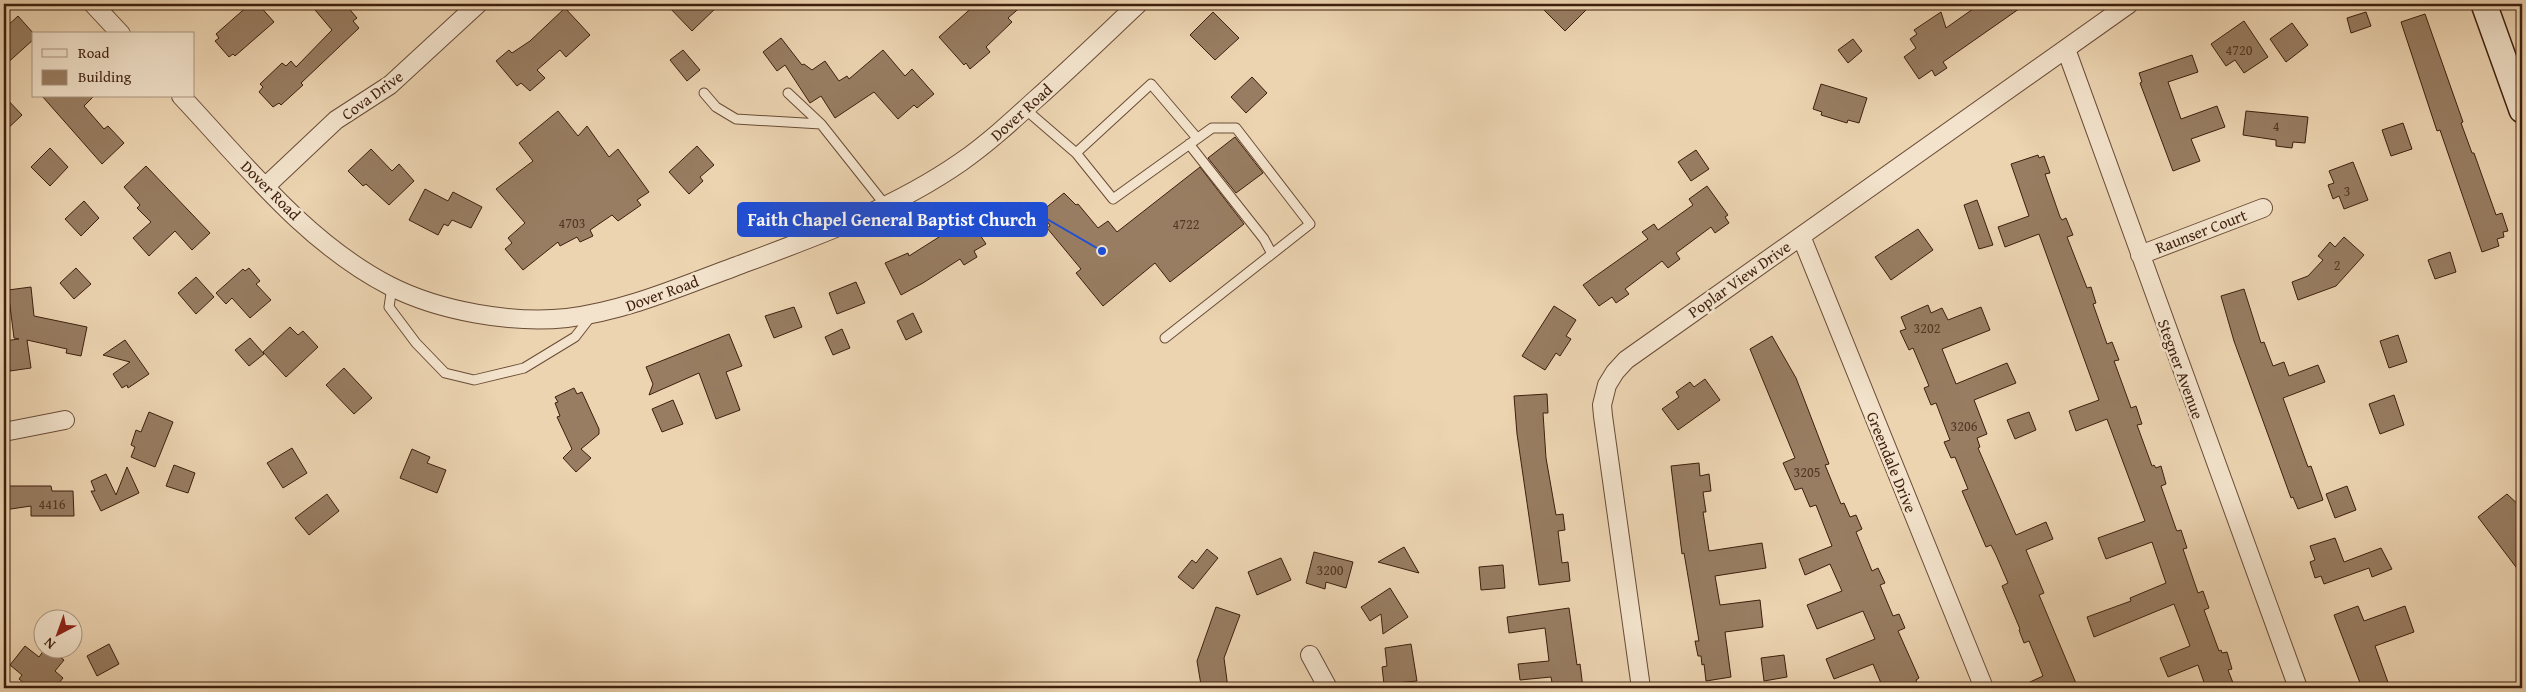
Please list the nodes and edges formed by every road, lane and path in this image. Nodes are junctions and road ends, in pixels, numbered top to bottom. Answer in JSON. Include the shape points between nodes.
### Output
{"nodes":[{"id":1,"x":93,"y":4,"type":"edge"},
{"id":2,"x":478,"y":4,"type":"edge"},
{"id":3,"x":1138,"y":4,"type":"edge"},
{"id":4,"x":2129,"y":4,"type":"edge"},
{"id":5,"x":2484,"y":4,"type":"edge"},
{"id":6,"x":119,"y":32,"type":"edge"},
{"id":7,"x":2066,"y":49,"type":"junction"},
{"id":8,"x":704,"y":93,"type":"dead end"},
{"id":9,"x":788,"y":93,"type":"dead end"},
{"id":10,"x":183,"y":98,"type":"edge"},
{"id":11,"x":1026,"y":109,"type":"junction"},
{"id":12,"x":2522,"y":110,"type":"edge"},
{"id":13,"x":821,"y":124,"type":"junction"},
{"id":14,"x":1197,"y":138,"type":"junction"},
{"id":15,"x":1189,"y":144,"type":"junction"},
{"id":16,"x":1076,"y":153,"type":"junction"},
{"id":17,"x":266,"y":186,"type":"junction"},
{"id":18,"x":886,"y":206,"type":"junction"},
{"id":19,"x":2262,"y":208,"type":"dead end"},
{"id":20,"x":1800,"y":236,"type":"junction"},
{"id":21,"x":1272,"y":254,"type":"junction"},
{"id":22,"x":2140,"y":255,"type":"junction"},
{"id":23,"x":392,"y":287,"type":"junction"},
{"id":24,"x":594,"y":313,"type":"junction"},
{"id":25,"x":1165,"y":338,"type":"dead end"},
{"id":26,"x":65,"y":420,"type":"dead end"},
{"id":27,"x":4,"y":432,"type":"edge"},
{"id":28,"x":1310,"y":655,"type":"dead end"},
{"id":29,"x":1328,"y":688,"type":"edge"},
{"id":30,"x":1641,"y":688,"type":"edge"},
{"id":31,"x":1984,"y":688,"type":"edge"},
{"id":32,"x":2298,"y":688,"type":"edge"}],
"edges":[{"from":1,"to":6,"type":"street"},
{"from":2,"to":17,"type":"street","name":"Cova Drive","via":[[390,85],[336,120]]},
{"from":3,"to":11,"type":"street","name":"Dover Road"},
{"from":4,"to":7,"type":"street","name":"Poplar View Drive"},
{"from":5,"to":12,"type":"main road"},
{"from":7,"to":20,"type":"street","name":"Poplar View Drive"},
{"from":7,"to":22,"type":"street","name":"Stegner Avenue"},
{"from":8,"to":13,"type":"lane","via":[[716,107],[736,119]]},
{"from":9,"to":13,"type":"lane"},
{"from":10,"to":17,"type":"street","name":"Dover Road"},
{"from":11,"to":16,"type":"lane"},
{"from":11,"to":18,"type":"street","name":"Dover Road","via":[[961,162]]},
{"from":13,"to":18,"type":"lane"},
{"from":14,"to":15,"type":"lane"},
{"from":14,"to":16,"type":"lane","via":[[1151,84]]},
{"from":14,"to":21,"type":"lane","via":[[1212,128],[1236,128],[1310,224]]},
{"from":15,"to":16,"type":"lane","via":[[1113,199]]},
{"from":15,"to":21,"type":"lane","via":[[1264,238]]},
{"from":17,"to":23,"type":"street","name":"Dover Road","via":[[337,253]]},
{"from":18,"to":24,"type":"street","name":"Dover Road","via":[[653,297]]},
{"from":19,"to":22,"type":"street","name":"Raunser Court"},
{"from":20,"to":30,"type":"street","name":"Poplar View Drive","via":[[1626,360],[1607,385],[1603,416]]},
{"from":20,"to":31,"type":"street","name":"Greendale Drive"},
{"from":21,"to":25,"type":"lane"},
{"from":22,"to":32,"type":"street","name":"Stegner Avenue"},
{"from":23,"to":24,"type":"street","name":"Dover Road","via":[[448,307],[504,317],[564,318]]},
{"from":23,"to":24,"type":"lane","via":[[389,307],[416,343],[446,373],[474,380],[524,368],[574,338]]},
{"from":26,"to":27,"type":"street"},
{"from":28,"to":29,"type":"street"}]}
